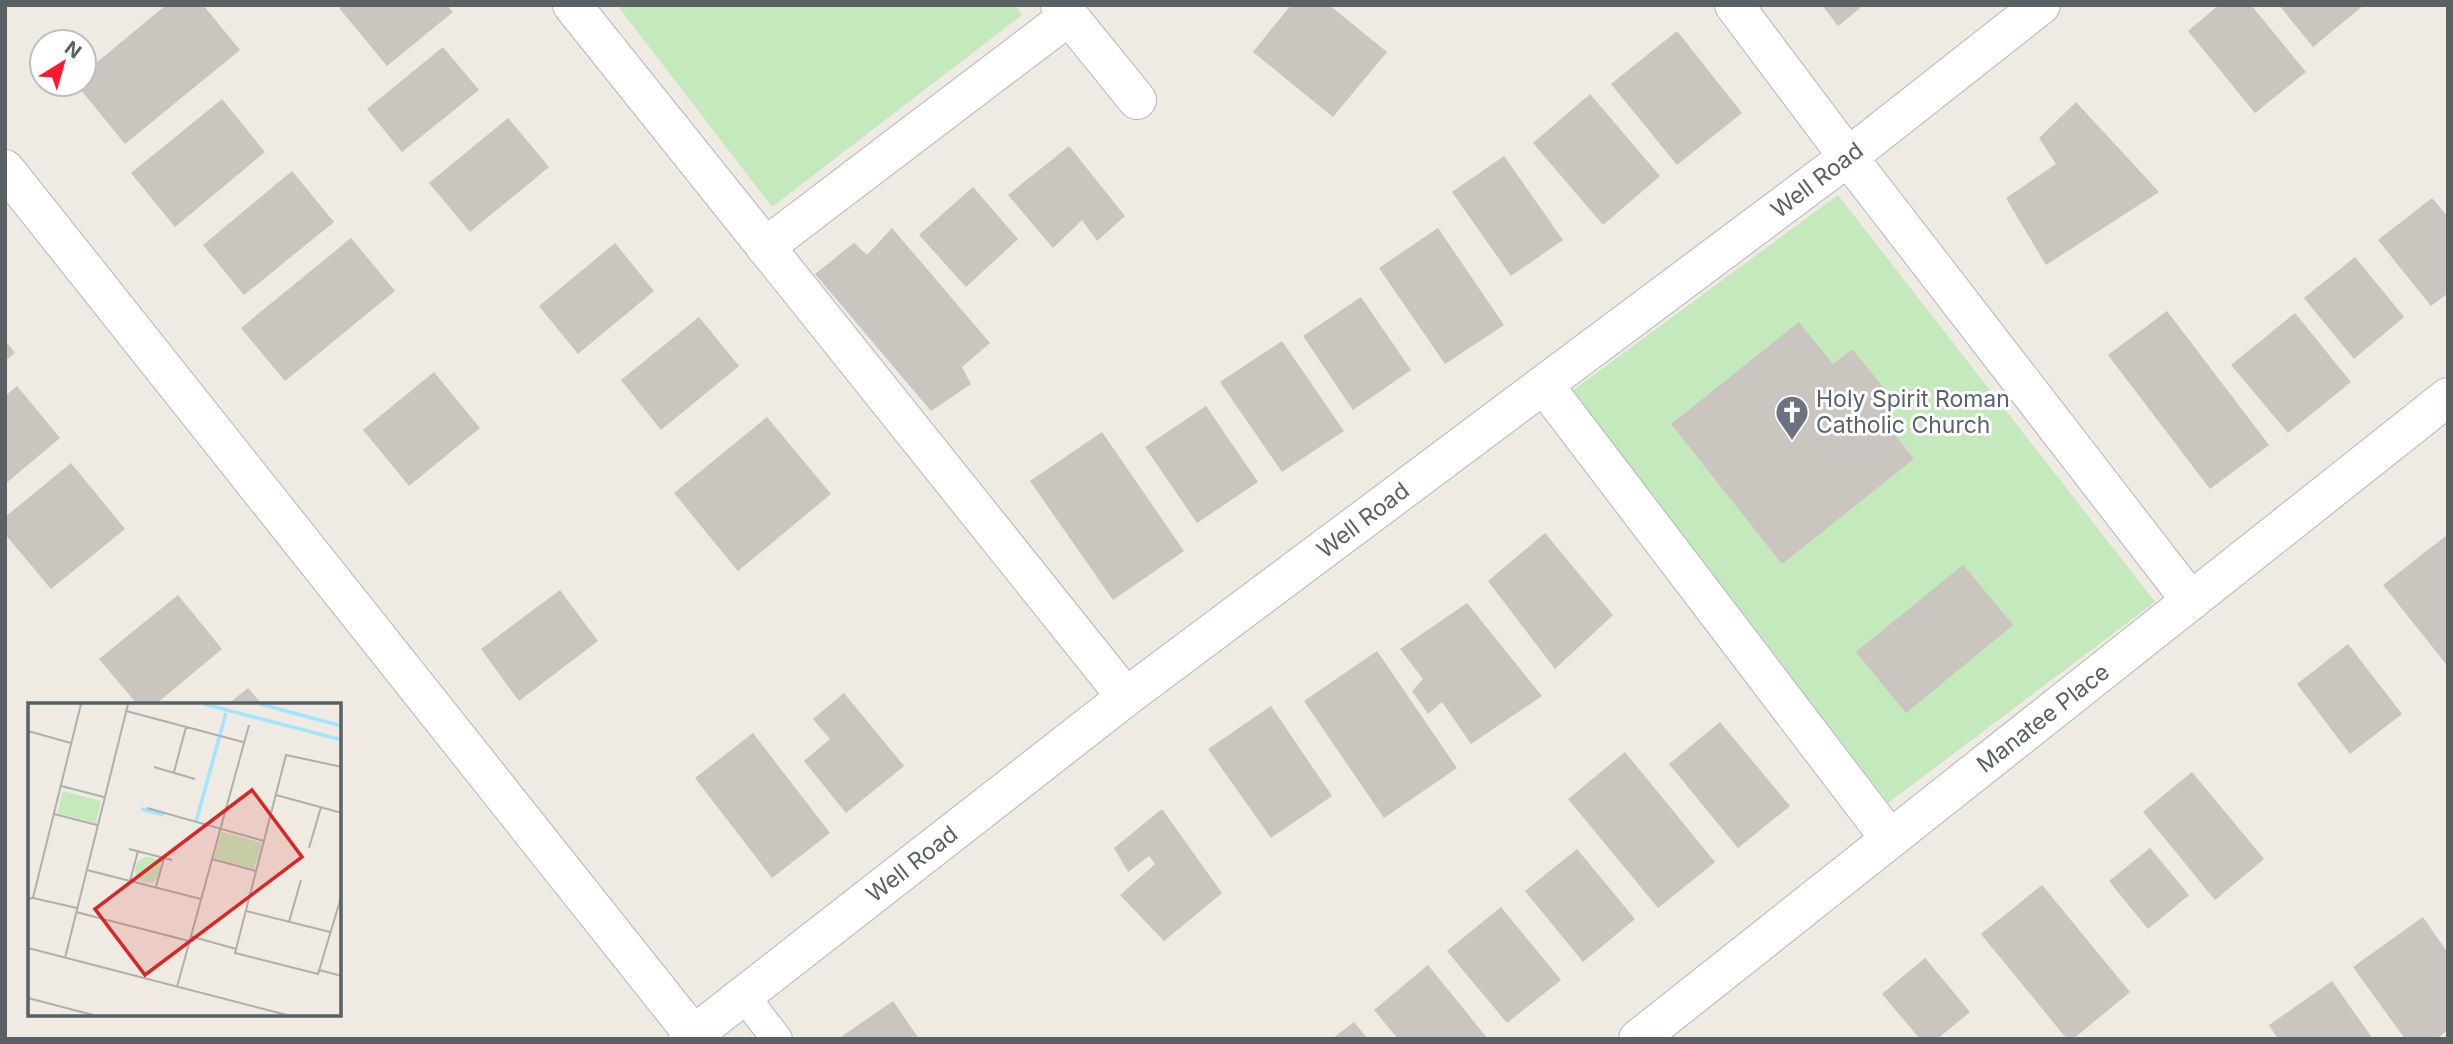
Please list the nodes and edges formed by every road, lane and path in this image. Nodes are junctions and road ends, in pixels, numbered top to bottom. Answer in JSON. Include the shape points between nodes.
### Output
{"nodes":[{"id":1,"x":572,"y":5,"type":"edge"},
{"id":2,"x":1734,"y":5,"type":"edge"},
{"id":3,"x":2041,"y":5,"type":"edge"},
{"id":4,"x":1065,"y":11,"type":"edge"},
{"id":5,"x":1137,"y":100,"type":"dead end"},
{"id":6,"x":1848,"y":157,"type":"junction"},
{"id":7,"x":5,"y":169,"type":"edge"},
{"id":8,"x":765,"y":247,"type":"junction"},
{"id":9,"x":1544,"y":385,"type":"junction"},
{"id":10,"x":2448,"y":397,"type":"edge"},
{"id":11,"x":2191,"y":601,"type":"junction"},
{"id":12,"x":1126,"y":697,"type":"junction"},
{"id":13,"x":1890,"y":839,"type":"junction"},
{"id":14,"x":743,"y":995,"type":"junction"},
{"id":15,"x":690,"y":1037,"type":"edge"},
{"id":16,"x":777,"y":1039,"type":"edge"},
{"id":17,"x":1638,"y":1039,"type":"edge"}],
"edges":[{"from":1,"to":8,"type":"street"},
{"from":2,"to":6,"type":"street"},
{"from":3,"to":6,"type":"street","name":"Well Road"},
{"from":4,"to":5,"type":"street"},
{"from":4,"to":8,"type":"street"},
{"from":6,"to":9,"type":"street","name":"Well Road"},
{"from":6,"to":11,"type":"street"},
{"from":7,"to":15,"type":"street"},
{"from":8,"to":12,"type":"street"},
{"from":9,"to":12,"type":"street","name":"Well Road"},
{"from":9,"to":13,"type":"street"},
{"from":10,"to":11,"type":"street","name":"Manatee Place"},
{"from":11,"to":13,"type":"street","name":"Manatee Place"},
{"from":12,"to":14,"type":"street","name":"Well Road"},
{"from":13,"to":17,"type":"street","name":"Manatee Place"},
{"from":14,"to":15,"type":"street","name":"Well Road"},
{"from":14,"to":16,"type":"street"}]}
